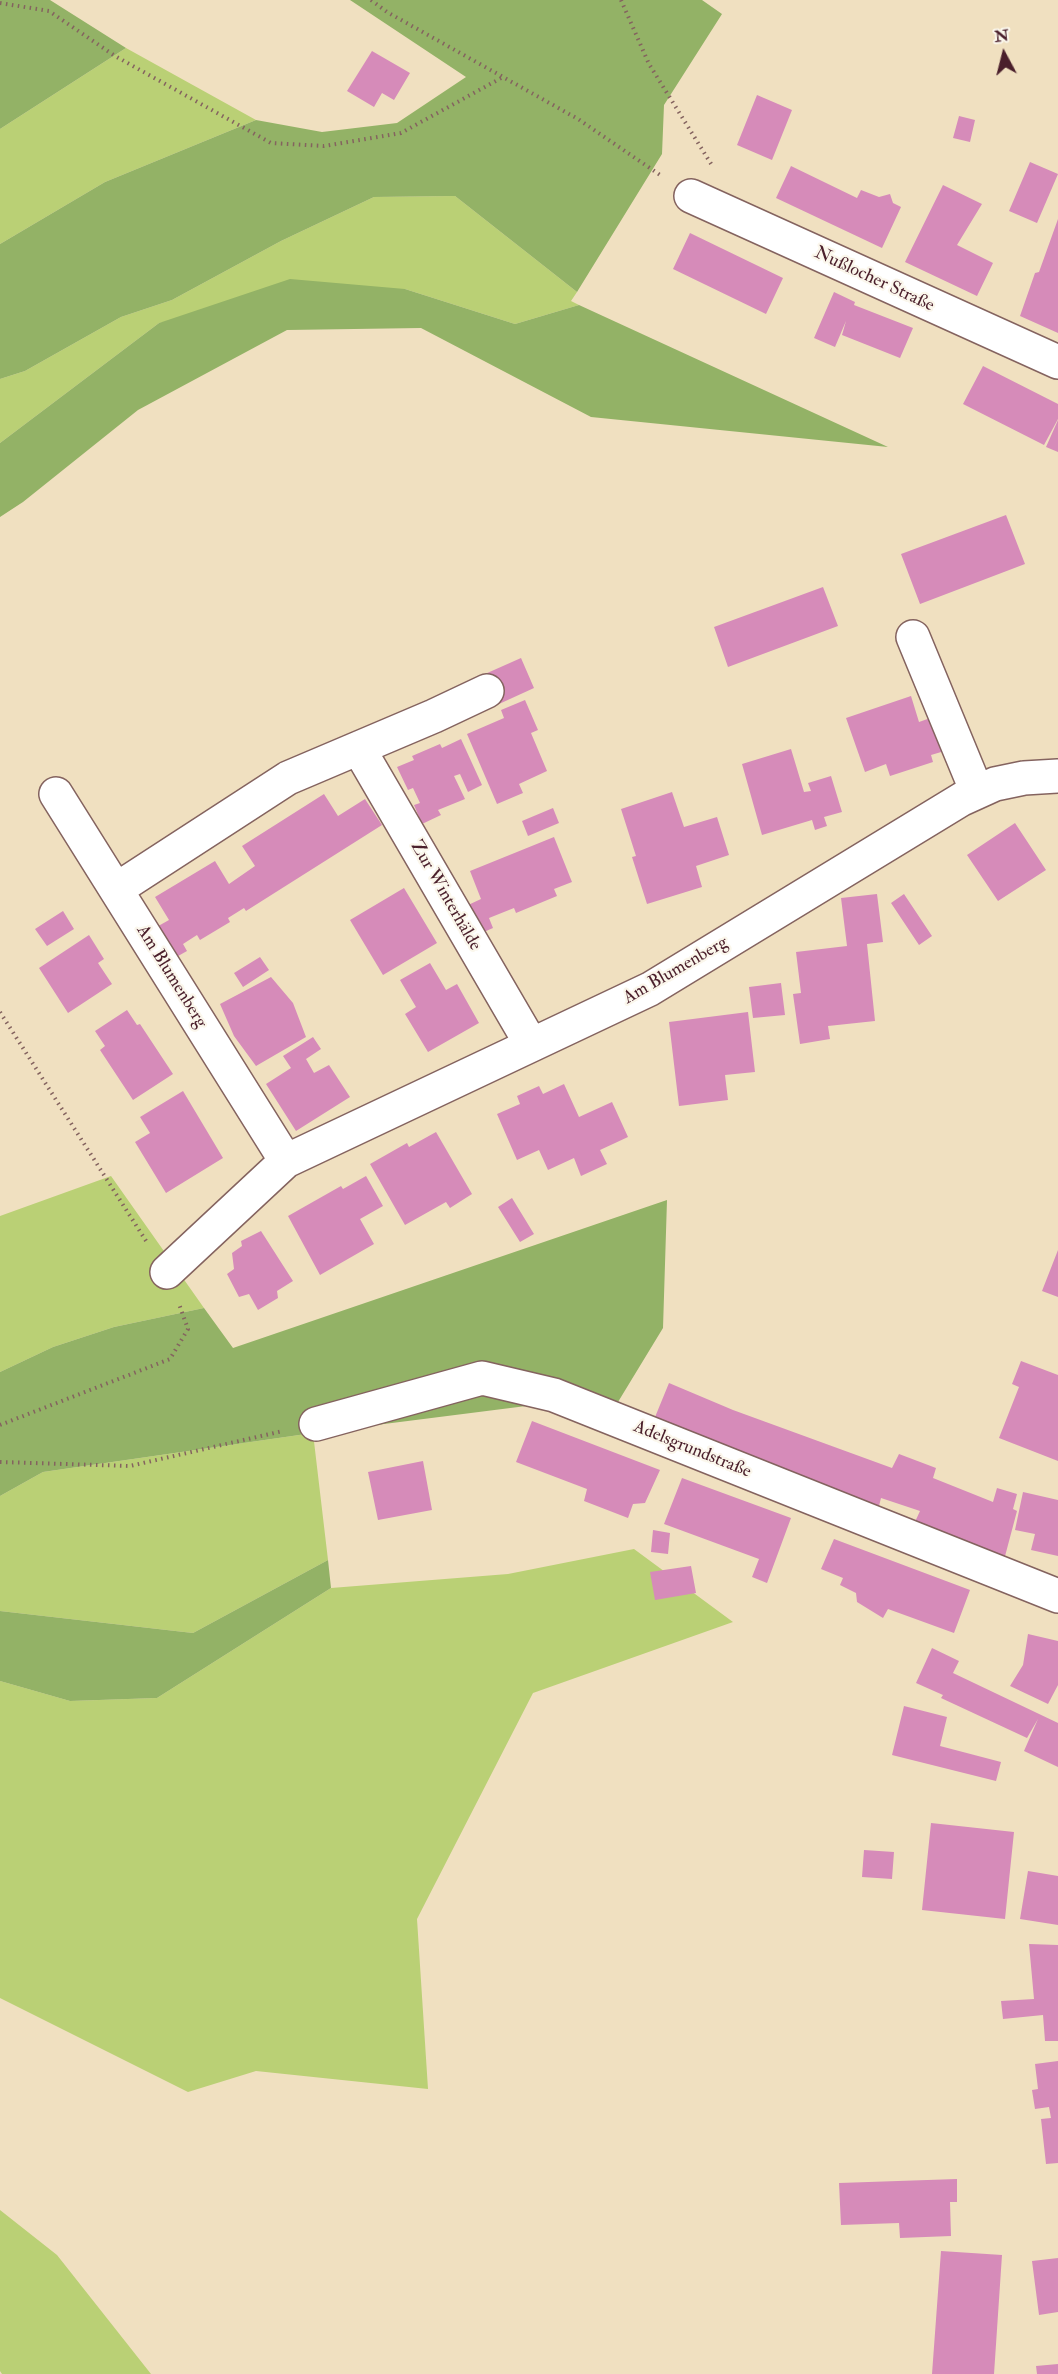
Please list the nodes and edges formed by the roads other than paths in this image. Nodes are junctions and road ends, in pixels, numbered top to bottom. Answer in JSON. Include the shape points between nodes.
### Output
{"nodes":[{"id":1,"x":691,"y":196,"type":"road end"},
{"id":2,"x":1058,"y":362,"type":"edge"},
{"id":3,"x":913,"y":637,"type":"dead end"},
{"id":4,"x":487,"y":691,"type":"dead end"},
{"id":5,"x":358,"y":749,"type":"junction"},
{"id":6,"x":1058,"y":776,"type":"edge"},
{"id":7,"x":977,"y":792,"type":"junction"},
{"id":8,"x":56,"y":794,"type":"dead end"},
{"id":9,"x":117,"y":889,"type":"junction"},
{"id":10,"x":531,"y":1044,"type":"junction"},
{"id":11,"x":286,"y":1161,"type":"junction"},
{"id":12,"x":167,"y":1272,"type":"road end"},
{"id":13,"x":316,"y":1424,"type":"road end"},
{"id":14,"x":1058,"y":1596,"type":"edge"}],
"edges":[{"from":1,"to":2,"type":"street","name":"Nußlocher Straße"},
{"from":3,"to":7,"type":"street"},
{"from":4,"to":5,"type":"street"},
{"from":5,"to":9,"type":"street","via":[[288,778]]},
{"from":5,"to":10,"type":"street","name":"Zur Winterhälde"},
{"from":6,"to":7,"type":"street","name":"Am Blumenberg","via":[[1023,778]]},
{"from":7,"to":10,"type":"street","name":"Am Blumenberg","via":[[650,990]]},
{"from":8,"to":9,"type":"street","name":"Am Blumenberg"},
{"from":9,"to":11,"type":"street","name":"Am Blumenberg"},
{"from":10,"to":11,"type":"street","name":"Am Blumenberg"},
{"from":11,"to":12,"type":"street","name":"Am Blumenberg"},
{"from":13,"to":14,"type":"street","name":"Adelsgrundstraße","via":[[482,1378],[554,1395]]}]}
